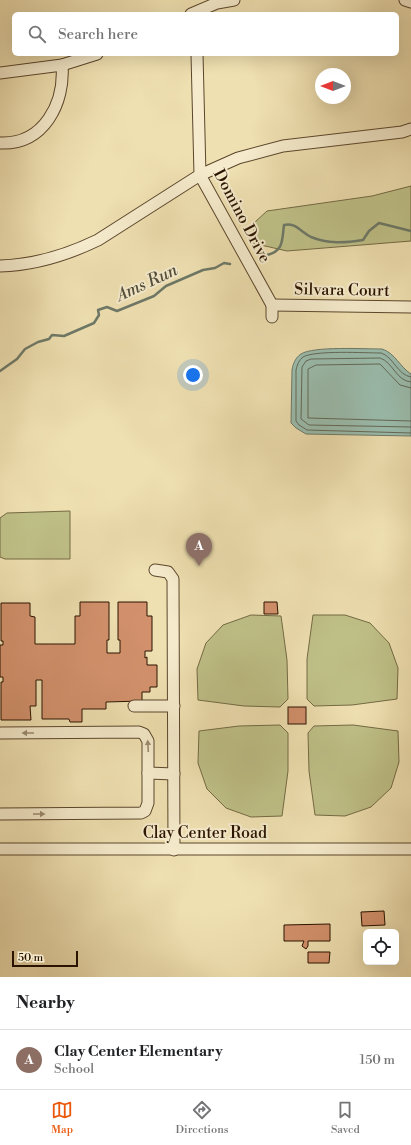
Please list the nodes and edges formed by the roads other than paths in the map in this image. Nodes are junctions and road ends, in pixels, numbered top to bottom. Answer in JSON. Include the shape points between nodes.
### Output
{"nodes":[{"id":1,"x":234,"y":0,"type":"edge"},
{"id":2,"x":405,"y":0,"type":"edge"},
{"id":3,"x":411,"y":2,"type":"edge"},
{"id":4,"x":197,"y":12,"type":"edge"},
{"id":5,"x":91,"y":56,"type":"edge"},
{"id":6,"x":197,"y":56,"type":"edge"},
{"id":7,"x":62,"y":65,"type":"junction"},
{"id":8,"x":0,"y":73,"type":"edge"},
{"id":9,"x":411,"y":129,"type":"edge"},
{"id":10,"x":0,"y":143,"type":"edge"},
{"id":11,"x":200,"y":175,"type":"junction"},
{"id":12,"x":0,"y":266,"type":"edge"},
{"id":13,"x":272,"y":305,"type":"junction"},
{"id":14,"x":411,"y":307,"type":"edge"},
{"id":15,"x":272,"y":317,"type":"dead end"},
{"id":16,"x":155,"y":570,"type":"dead end"},
{"id":17,"x":134,"y":706,"type":"dead end"},
{"id":18,"x":174,"y":706,"type":"junction"},
{"id":19,"x":0,"y":733,"type":"edge"},
{"id":20,"x":148,"y":773,"type":"junction"},
{"id":21,"x":174,"y":774,"type":"junction"},
{"id":22,"x":0,"y":814,"type":"edge"},
{"id":23,"x":0,"y":849,"type":"edge"},
{"id":24,"x":411,"y":849,"type":"edge"},
{"id":25,"x":174,"y":850,"type":"junction"}],
"edges":[{"from":1,"to":4,"type":"street","via":[[217,3]]},
{"from":2,"to":3,"type":"street"},
{"from":5,"to":7,"type":"street"},
{"from":6,"to":11,"type":"street","name":"Domino Drive"},
{"from":7,"to":8,"type":"street"},
{"from":7,"to":10,"type":"street","via":[[60,98],[45,124],[19,140]]},
{"from":9,"to":11,"type":"street","via":[[270,149],[238,158]]},
{"from":11,"to":12,"type":"street","via":[[82,248],[34,263]]},
{"from":11,"to":13,"type":"street","name":"Domino Drive"},
{"from":13,"to":14,"type":"street","name":"Silvara Court"},
{"from":13,"to":15,"type":"street","name":"Domino Drive"},
{"from":16,"to":18,"type":"street","via":[[168,572],[173,579]]},
{"from":17,"to":18,"type":"street"},
{"from":18,"to":21,"type":"street"},
{"from":20,"to":19,"type":"street","one_way":true,"via":[[148,741],[144,734],[139,732]]},
{"from":20,"to":21,"type":"street"},
{"from":22,"to":20,"type":"street","one_way":true,"via":[[141,813],[145,811],[148,803]]},
{"from":21,"to":25,"type":"street"},
{"from":23,"to":25,"type":"street","name":"Clay Center Road"},
{"from":24,"to":25,"type":"street","name":"Clay Center Road"}]}
